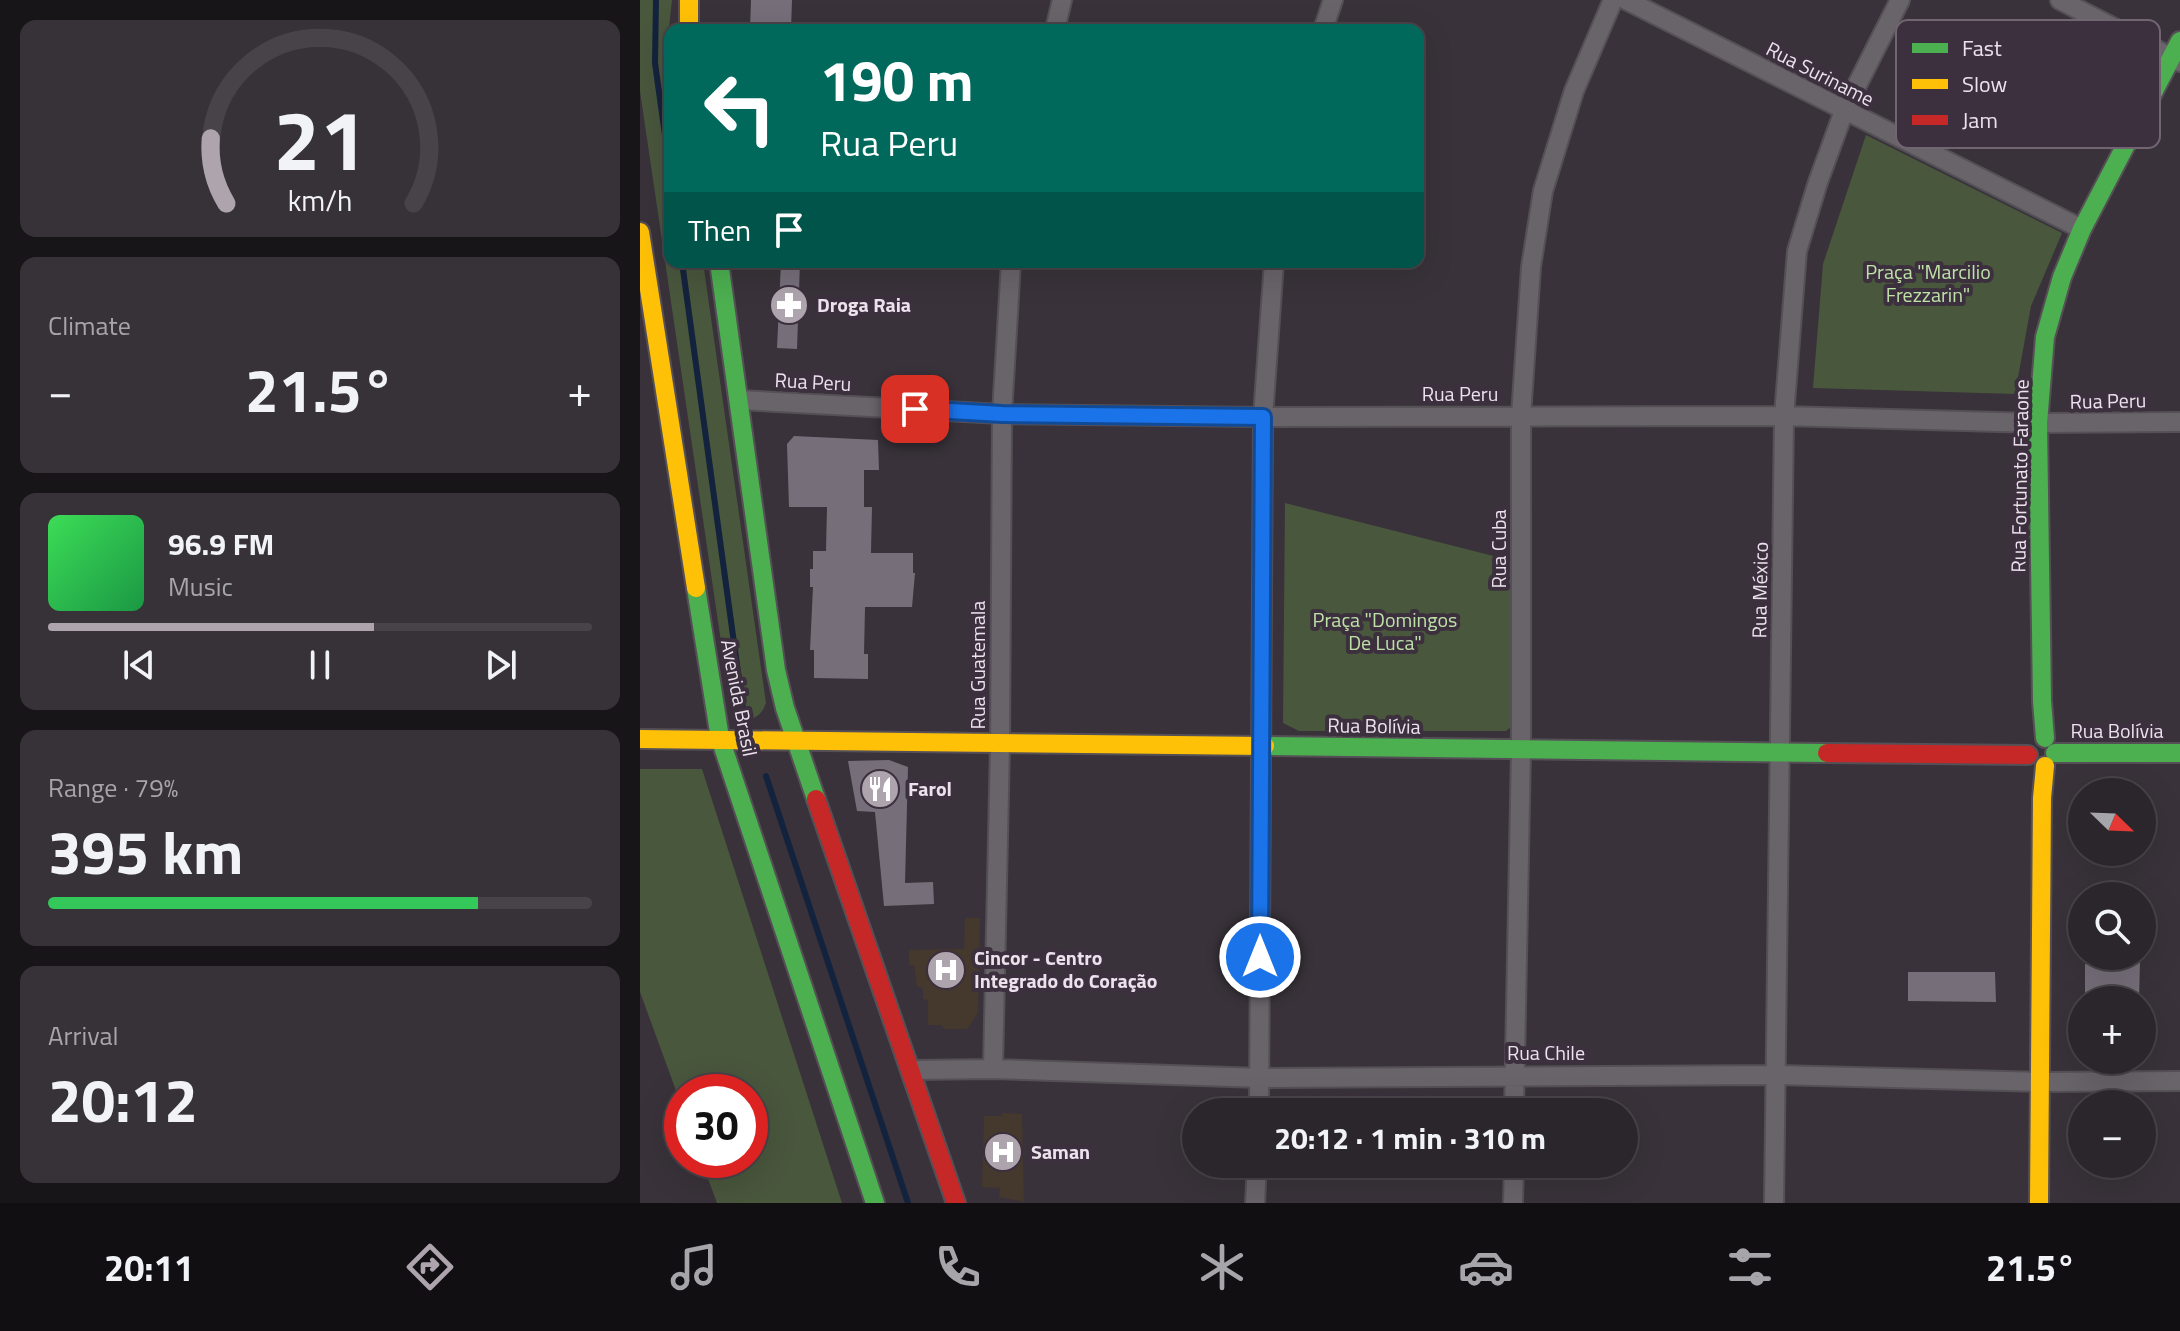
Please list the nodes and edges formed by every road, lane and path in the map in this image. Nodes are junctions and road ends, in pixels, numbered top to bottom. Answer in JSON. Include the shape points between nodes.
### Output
{"nodes":[{"id":1,"x":689,"y":0,"type":"edge"},
{"id":2,"x":1062,"y":0,"type":"edge"},
{"id":3,"x":1333,"y":0,"type":"edge"},
{"id":4,"x":1613,"y":0,"type":"edge"},
{"id":5,"x":1626,"y":0,"type":"edge"},
{"id":6,"x":1900,"y":0,"type":"edge"},
{"id":7,"x":2060,"y":0,"type":"edge"},
{"id":8,"x":2104,"y":20,"type":"edge"},
{"id":9,"x":689,"y":24,"type":"edge"},
{"id":10,"x":1056,"y":24,"type":"edge"},
{"id":11,"x":1325,"y":24,"type":"edge"},
{"id":12,"x":2177,"y":53,"type":"edge"},
{"id":13,"x":2160,"y":84,"type":"edge"},
{"id":14,"x":1844,"y":111,"type":"junction"},
{"id":15,"x":1896,"y":137,"type":"edge"},
{"id":16,"x":1919,"y":148,"type":"edge"},
{"id":17,"x":2126,"y":148,"type":"edge"},
{"id":18,"x":2082,"y":229,"type":"junction"},
{"id":19,"x":640,"y":232,"type":"edge"},
{"id":20,"x":720,"y":268,"type":"edge"},
{"id":21,"x":1011,"y":268,"type":"edge"},
{"id":22,"x":1274,"y":268,"type":"edge"},
{"id":23,"x":740,"y":400,"type":"junction"},
{"id":24,"x":1002,"y":414,"type":"junction"},
{"id":25,"x":1521,"y":416,"type":"junction"},
{"id":26,"x":1784,"y":416,"type":"junction"},
{"id":27,"x":1263,"y":417,"type":"junction"},
{"id":28,"x":2180,"y":422,"type":"edge"},
{"id":29,"x":2038,"y":423,"type":"junction"},
{"id":30,"x":720,"y":738,"type":"junction"},
{"id":31,"x":640,"y":739,"type":"edge"},
{"id":32,"x":795,"y":740,"type":"junction"},
{"id":33,"x":1000,"y":744,"type":"junction"},
{"id":34,"x":1260,"y":746,"type":"junction"},
{"id":35,"x":1521,"y":749,"type":"junction"},
{"id":36,"x":1780,"y":750,"type":"junction"},
{"id":37,"x":2041,"y":753,"type":"junction"},
{"id":38,"x":2180,"y":753,"type":"edge"},
{"id":39,"x":993,"y":1069,"type":"junction"},
{"id":40,"x":912,"y":1070,"type":"junction"},
{"id":41,"x":1514,"y":1075,"type":"junction"},
{"id":42,"x":1775,"y":1075,"type":"junction"},
{"id":43,"x":1260,"y":1078,"type":"junction"},
{"id":44,"x":2180,"y":1081,"type":"edge"},
{"id":45,"x":2040,"y":1082,"type":"junction"},
{"id":46,"x":1259,"y":1098,"type":"edge"},
{"id":47,"x":1514,"y":1098,"type":"edge"},
{"id":48,"x":1256,"y":1178,"type":"edge"},
{"id":49,"x":1514,"y":1178,"type":"edge"},
{"id":50,"x":875,"y":1203,"type":"edge"},
{"id":51,"x":956,"y":1203,"type":"edge"},
{"id":52,"x":1255,"y":1203,"type":"edge"},
{"id":53,"x":1513,"y":1203,"type":"edge"},
{"id":54,"x":1774,"y":1203,"type":"edge"},
{"id":55,"x":2039,"y":1203,"type":"edge"}],
"edges":[{"from":1,"to":9,"type":"main road"},
{"from":2,"to":10,"type":"street"},
{"from":3,"to":11,"type":"street"},
{"from":4,"to":25,"type":"street","name":"Rua Cuba","via":[[1574,91],[1543,191],[1531,267]]},
{"from":5,"to":14,"type":"street","name":"Rua Suriname"},
{"from":6,"to":14,"type":"street","name":"Rua México"},
{"from":7,"to":8,"type":"street"},
{"from":12,"to":13,"type":"main road","name":"Rua Fortunato Faraone"},
{"from":14,"to":15,"type":"street","name":"Rua Suriname"},
{"from":14,"to":26,"type":"street","name":"Rua México","via":[[1797,251]]},
{"from":16,"to":18,"type":"street","name":"Rua Suriname"},
{"from":17,"to":18,"type":"main road","name":"Rua Fortunato Faraone"},
{"from":18,"to":29,"type":"main road","name":"Rua Fortunato Faraone","via":[[2045,337]]},
{"from":19,"to":30,"type":"main road","name":"Avenida Brasil"},
{"from":20,"to":23,"type":"main road","name":"Avenida Brasil"},
{"from":21,"to":24,"type":"street","name":"Rua Guatemala"},
{"from":22,"to":27,"type":"street"},
{"from":23,"to":24,"type":"street","name":"Rua Peru"},
{"from":23,"to":32,"type":"main road","name":"Avenida Brasil","via":[[776,670]]},
{"from":24,"to":27,"type":"street","name":"Rua Peru"},
{"from":24,"to":33,"type":"street","name":"Rua Guatemala"},
{"from":25,"to":26,"type":"street","name":"Rua Peru"},
{"from":25,"to":27,"type":"street","name":"Rua Peru"},
{"from":25,"to":35,"type":"street","name":"Rua Cuba"},
{"from":26,"to":29,"type":"street","name":"Rua Peru"},
{"from":26,"to":36,"type":"street","name":"Rua México"},
{"from":27,"to":34,"type":"street"},
{"from":28,"to":29,"type":"street","name":"Rua Peru"},
{"from":29,"to":37,"type":"main road","name":"Rua Fortunato Faraone"},
{"from":30,"to":31,"type":"main road","name":"Rua Bolívia"},
{"from":30,"to":32,"type":"main road","name":"Rua Bolívia"},
{"from":30,"to":50,"type":"main road","name":"Avenida Brasil"},
{"from":32,"to":33,"type":"main road","name":"Rua Bolívia"},
{"from":32,"to":40,"type":"main road","name":"Avenida Brasil"},
{"from":33,"to":34,"type":"main road","name":"Rua Bolívia"},
{"from":33,"to":39,"type":"street","name":"Rua Guatemala"},
{"from":34,"to":35,"type":"main road","name":"Rua Bolívia"},
{"from":34,"to":43,"type":"street"},
{"from":35,"to":36,"type":"main road","name":"Rua Bolívia"},
{"from":35,"to":41,"type":"street","name":"Rua Cuba"},
{"from":36,"to":37,"type":"main road","name":"Rua Bolívia"},
{"from":36,"to":42,"type":"street","name":"Rua México"},
{"from":37,"to":38,"type":"main road","name":"Rua Bolívia"},
{"from":37,"to":45,"type":"main road","name":"Rua Fortunato Faraone"},
{"from":39,"to":40,"type":"street","name":"Rua Chile"},
{"from":39,"to":43,"type":"street","name":"Rua Chile"},
{"from":40,"to":51,"type":"main road","name":"Avenida Brasil"},
{"from":41,"to":42,"type":"street","name":"Rua Chile"},
{"from":41,"to":43,"type":"street","name":"Rua Chile"},
{"from":41,"to":47,"type":"street","name":"Rua Cuba"},
{"from":42,"to":45,"type":"street","name":"Rua Chile"},
{"from":42,"to":54,"type":"street","name":"Rua México"},
{"from":43,"to":46,"type":"street"},
{"from":44,"to":45,"type":"street","name":"Rua Chile"},
{"from":45,"to":55,"type":"main road","name":"Rua Fortunato Faraone"},
{"from":48,"to":52,"type":"street"},
{"from":49,"to":53,"type":"street"}]}
